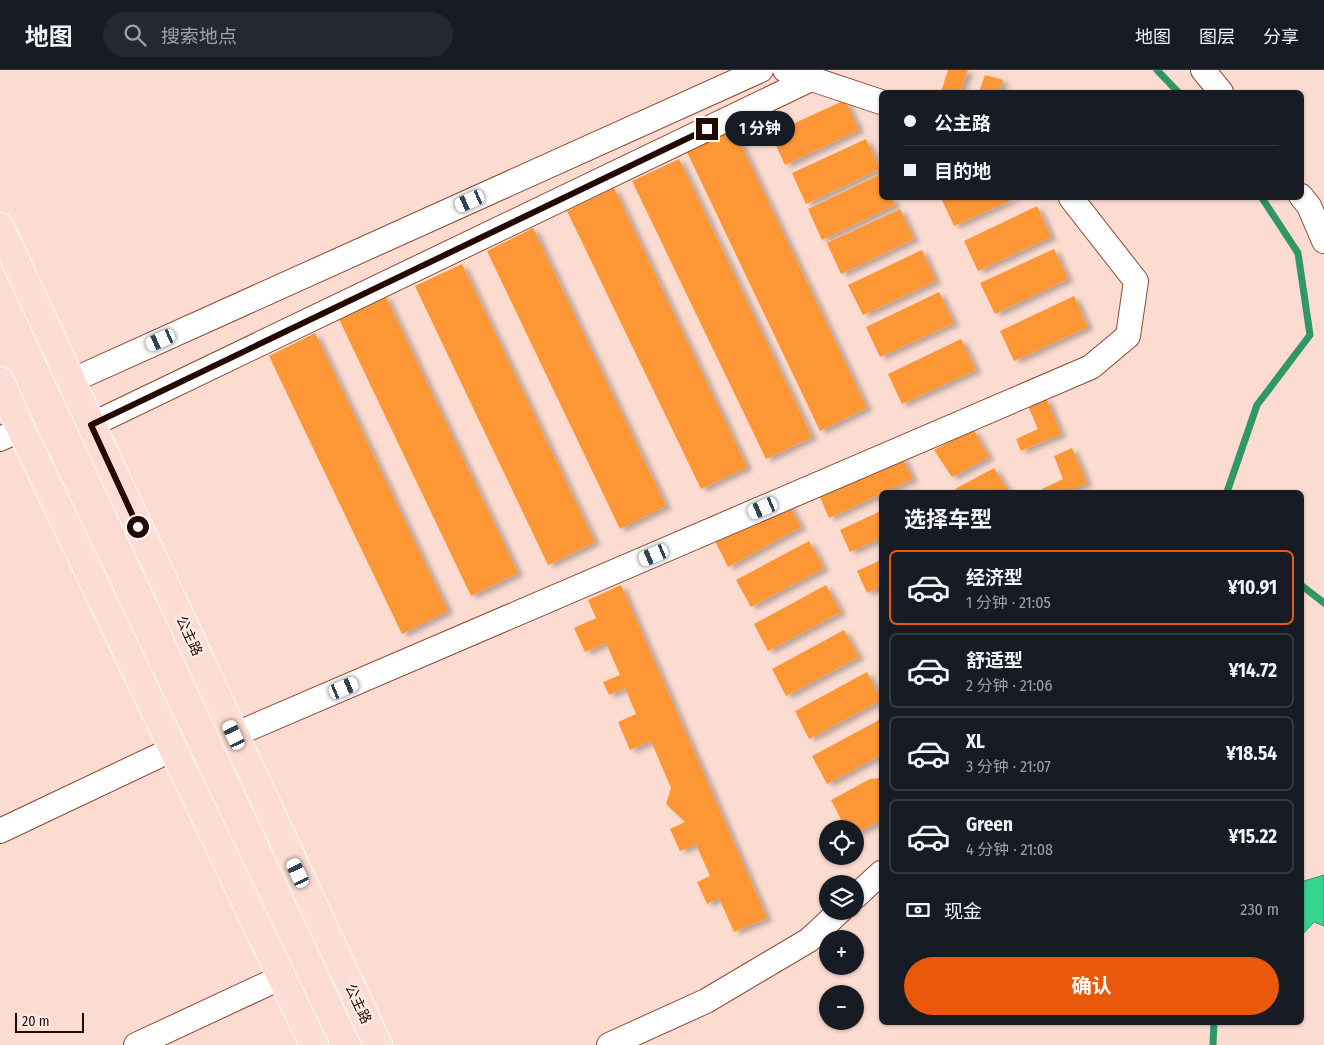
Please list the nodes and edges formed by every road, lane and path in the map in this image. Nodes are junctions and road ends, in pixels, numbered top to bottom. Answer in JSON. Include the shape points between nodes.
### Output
{"nodes":[{"id":1,"x":761,"y":70,"type":"edge"},
{"id":2,"x":785,"y":70,"type":"edge"},
{"id":3,"x":1203,"y":70,"type":"edge"},
{"id":4,"x":813,"y":78,"type":"junction"},
{"id":5,"x":1219,"y":90,"type":"edge"},
{"id":6,"x":879,"y":101,"type":"edge"},
{"id":7,"x":1072,"y":200,"type":"edge"},
{"id":8,"x":1304,"y":200,"type":"edge"},
{"id":9,"x":0,"y":227,"type":"edge"},
{"id":10,"x":1324,"y":241,"type":"edge"},
{"id":11,"x":0,"y":381,"type":"edge"},
{"id":12,"x":71,"y":381,"type":"junction"},
{"id":13,"x":91,"y":425,"type":"junction"},
{"id":14,"x":11,"y":434,"type":"edge"},
{"id":15,"x":234,"y":735,"type":"junction"},
{"id":16,"x":173,"y":748,"type":"junction"},
{"id":17,"x":0,"y":831,"type":"edge"},
{"id":18,"x":879,"y":875,"type":"edge"},
{"id":19,"x":864,"y":889,"type":"edge"},
{"id":20,"x":830,"y":920,"type":"edge"},
{"id":21,"x":282,"y":977,"type":"junction"},
{"id":22,"x":136,"y":1045,"type":"edge"},
{"id":23,"x":314,"y":1045,"type":"edge"},
{"id":24,"x":378,"y":1045,"type":"edge"},
{"id":25,"x":609,"y":1045,"type":"edge"}],
"edges":[{"from":1,"to":12,"type":"street"},
{"from":2,"to":4,"type":"street"},
{"from":3,"to":5,"type":"street"},
{"from":4,"to":6,"type":"street"},
{"from":4,"to":13,"type":"street"},
{"from":7,"to":15,"type":"street","via":[[1136,281],[1128,336],[1091,367]]},
{"from":8,"to":10,"type":"street"},
{"from":9,"to":12,"type":"main road","name":"公主路"},
{"from":11,"to":14,"type":"main road"},
{"from":12,"to":13,"type":"main road","name":"公主路"},
{"from":13,"to":15,"type":"main road","name":"公主路"},
{"from":14,"to":16,"type":"main road"},
{"from":15,"to":24,"type":"main road","name":"公主路"},
{"from":16,"to":17,"type":"street"},
{"from":16,"to":21,"type":"main road"},
{"from":18,"to":19,"type":"street"},
{"from":20,"to":25,"type":"street","via":[[809,940],[706,1001]]},
{"from":21,"to":22,"type":"street"},
{"from":21,"to":23,"type":"main road"}]}
